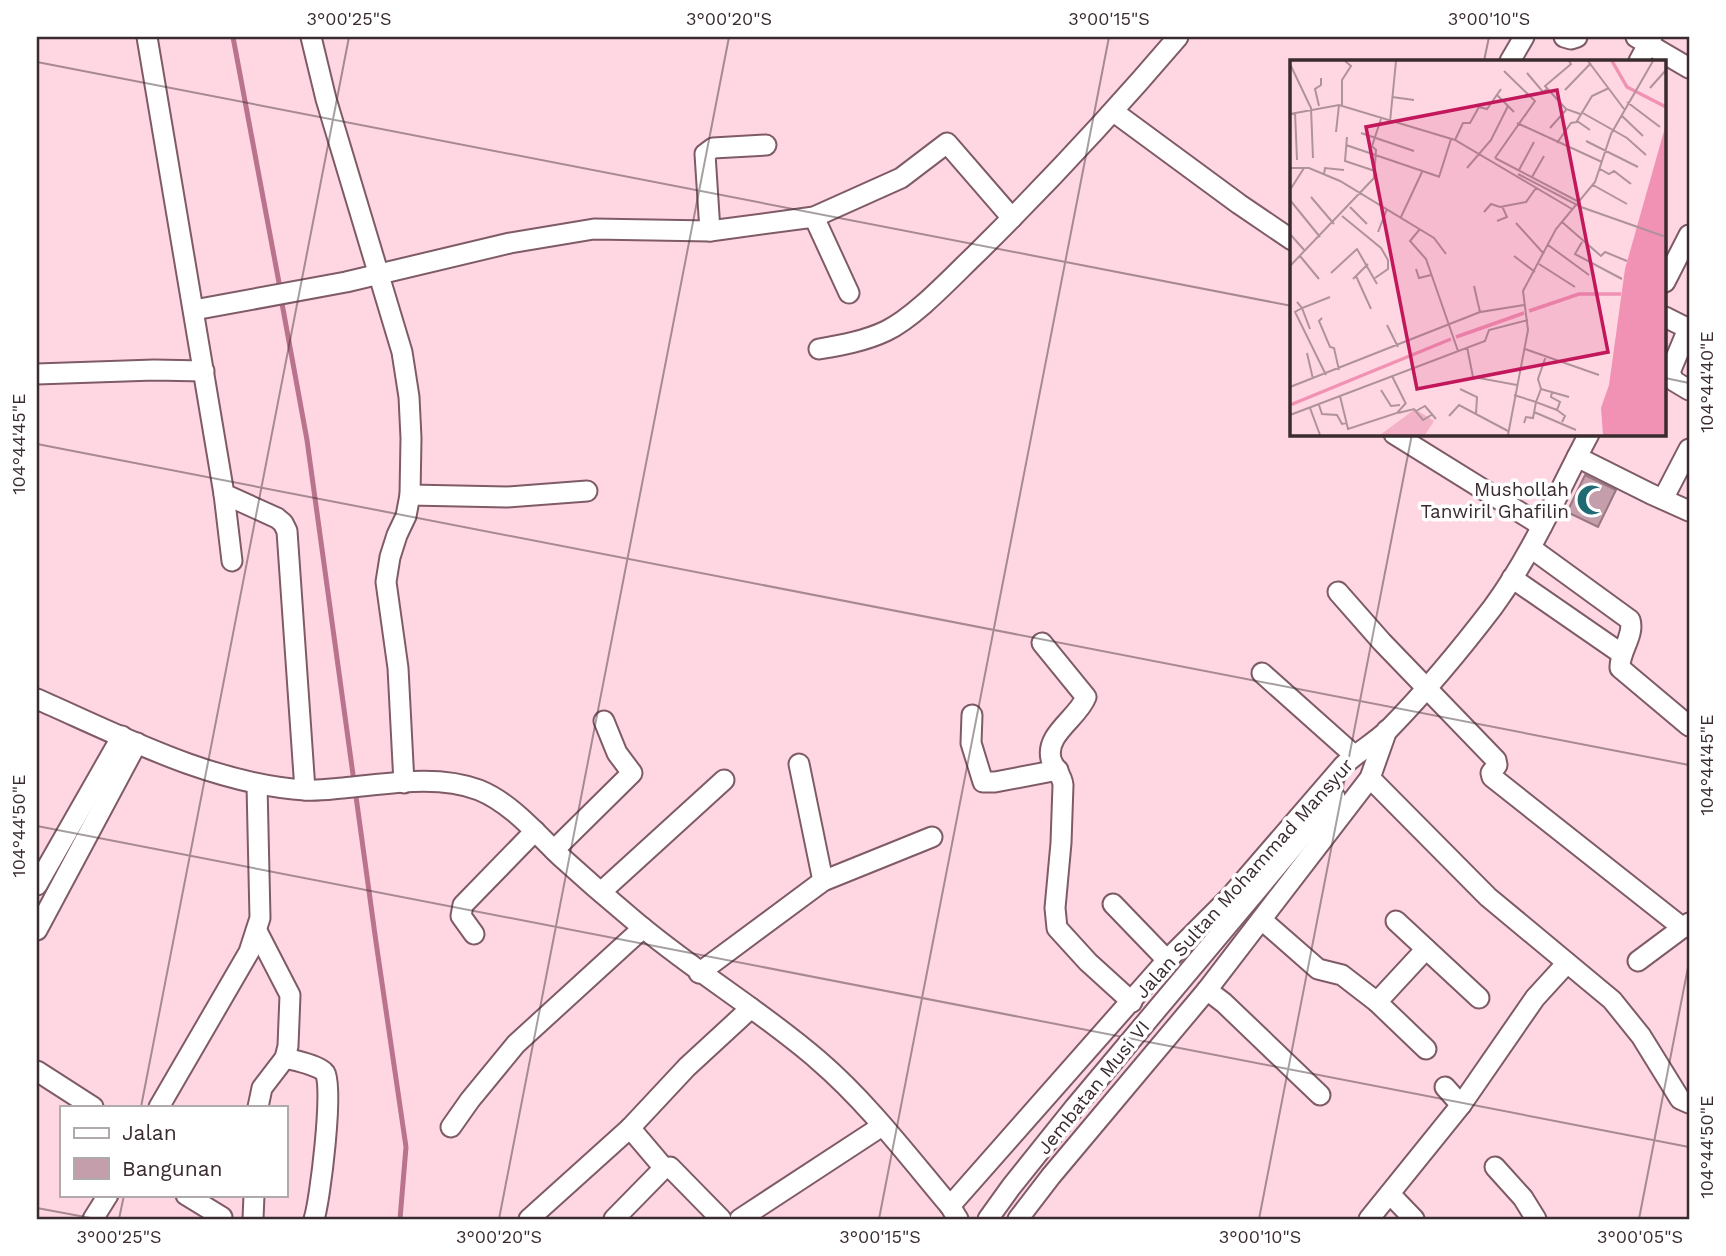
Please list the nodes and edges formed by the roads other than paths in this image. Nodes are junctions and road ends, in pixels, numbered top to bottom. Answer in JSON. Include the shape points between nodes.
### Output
{"nodes":[{"id":1,"x":147,"y":37,"type":"edge"},
{"id":2,"x":311,"y":37,"type":"edge"},
{"id":3,"x":1178,"y":37,"type":"edge"},
{"id":4,"x":1524,"y":37,"type":"edge"},
{"id":5,"x":1564,"y":37,"type":"edge"},
{"id":6,"x":1577,"y":37,"type":"edge"},
{"id":7,"x":1646,"y":39,"type":"edge"},
{"id":8,"x":1511,"y":60,"type":"edge"},
{"id":9,"x":1639,"y":60,"type":"edge"},
{"id":10,"x":1689,"y":68,"type":"edge"},
{"id":11,"x":1114,"y":112,"type":"junction"},
{"id":12,"x":766,"y":145,"type":"dead end"},
{"id":13,"x":814,"y":217,"type":"junction"},
{"id":14,"x":1012,"y":218,"type":"junction"},
{"id":15,"x":710,"y":231,"type":"junction"},
{"id":16,"x":1689,"y":234,"type":"edge"},
{"id":17,"x":1290,"y":239,"type":"edge"},
{"id":18,"x":379,"y":275,"type":"junction"},
{"id":19,"x":1666,"y":279,"type":"edge"},
{"id":20,"x":849,"y":293,"type":"dead end"},
{"id":21,"x":194,"y":310,"type":"junction"},
{"id":22,"x":1666,"y":318,"type":"edge"},
{"id":23,"x":1689,"y":329,"type":"edge"},
{"id":24,"x":819,"y":349,"type":"dead end"},
{"id":25,"x":204,"y":371,"type":"junction"},
{"id":26,"x":37,"y":374,"type":"edge"},
{"id":27,"x":1689,"y":390,"type":"edge"},
{"id":28,"x":1397,"y":436,"type":"edge"},
{"id":29,"x":1588,"y":436,"type":"edge"},
{"id":30,"x":1689,"y":449,"type":"edge"},
{"id":31,"x":1577,"y":457,"type":"junction"},
{"id":32,"x":587,"y":491,"type":"dead end"},
{"id":33,"x":224,"y":494,"type":"junction"},
{"id":34,"x":410,"y":495,"type":"junction"},
{"id":35,"x":1663,"y":499,"type":"junction"},
{"id":36,"x":1689,"y":510,"type":"edge"},
{"id":37,"x":1542,"y":526,"type":"junction"},
{"id":38,"x":1531,"y":548,"type":"junction"},
{"id":39,"x":232,"y":561,"type":"dead end"},
{"id":40,"x":1512,"y":578,"type":"junction"},
{"id":41,"x":1338,"y":592,"type":"dead end"},
{"id":42,"x":1042,"y":643,"type":"dead end"},
{"id":43,"x":1622,"y":654,"type":"junction"},
{"id":44,"x":1262,"y":673,"type":"dead end"},
{"id":45,"x":1426,"y":688,"type":"junction"},
{"id":46,"x":37,"y":699,"type":"edge"},
{"id":47,"x":972,"y":715,"type":"dead end"},
{"id":48,"x":604,"y":721,"type":"dead end"},
{"id":49,"x":1689,"y":726,"type":"edge"},
{"id":50,"x":1387,"y":730,"type":"junction"},
{"id":51,"x":130,"y":739,"type":"junction"},
{"id":52,"x":1354,"y":755,"type":"junction"},
{"id":53,"x":799,"y":764,"type":"dead end"},
{"id":54,"x":1058,"y":770,"type":"junction"},
{"id":55,"x":1370,"y":778,"type":"junction"},
{"id":56,"x":724,"y":780,"type":"dead end"},
{"id":57,"x":395,"y":783,"type":"junction"},
{"id":58,"x":257,"y":785,"type":"junction"},
{"id":59,"x":307,"y":791,"type":"junction"},
{"id":60,"x":535,"y":831,"type":"junction"},
{"id":61,"x":932,"y":837,"type":"dead end"},
{"id":62,"x":557,"y":852,"type":"junction"},
{"id":63,"x":43,"y":859,"type":"edge"},
{"id":64,"x":823,"y":881,"type":"junction"},
{"id":65,"x":37,"y":886,"type":"edge"},
{"id":66,"x":601,"y":892,"type":"junction"},
{"id":67,"x":1113,"y":904,"type":"dead end"},
{"id":68,"x":1262,"y":920,"type":"junction"},
{"id":69,"x":1396,"y":921,"type":"dead end"},
{"id":70,"x":1686,"y":926,"type":"edge"},
{"id":71,"x":643,"y":928,"type":"junction"},
{"id":72,"x":37,"y":930,"type":"edge"},
{"id":73,"x":257,"y":931,"type":"junction"},
{"id":74,"x":474,"y":934,"type":"dead end"},
{"id":75,"x":1426,"y":949,"type":"junction"},
{"id":76,"x":1167,"y":960,"type":"junction"},
{"id":77,"x":1638,"y":961,"type":"dead end"},
{"id":78,"x":1567,"y":962,"type":"junction"},
{"id":79,"x":699,"y":973,"type":"junction"},
{"id":80,"x":1207,"y":990,"type":"junction"},
{"id":81,"x":1479,"y":999,"type":"dead end"},
{"id":82,"x":1132,"y":1002,"type":"junction"},
{"id":83,"x":1377,"y":1002,"type":"junction"},
{"id":84,"x":751,"y":1007,"type":"junction"},
{"id":85,"x":1426,"y":1049,"type":"dead end"},
{"id":86,"x":285,"y":1058,"type":"junction"},
{"id":87,"x":37,"y":1071,"type":"edge"},
{"id":88,"x":1446,"y":1087,"type":"dead end"},
{"id":89,"x":1320,"y":1095,"type":"dead end"},
{"id":90,"x":1689,"y":1103,"type":"edge"},
{"id":91,"x":1461,"y":1105,"type":"junction"},
{"id":92,"x":91,"y":1106,"type":"edge"},
{"id":93,"x":160,"y":1106,"type":"edge"},
{"id":94,"x":258,"y":1106,"type":"edge"},
{"id":95,"x":882,"y":1126,"type":"junction"},
{"id":96,"x":451,"y":1127,"type":"dead end"},
{"id":97,"x":630,"y":1128,"type":"junction"},
{"id":98,"x":1494,"y":1167,"type":"dead end"},
{"id":99,"x":664,"y":1168,"type":"junction"},
{"id":100,"x":1390,"y":1194,"type":"junction"},
{"id":101,"x":107,"y":1196,"type":"edge"},
{"id":102,"x":188,"y":1196,"type":"edge"},
{"id":103,"x":254,"y":1196,"type":"edge"},
{"id":104,"x":954,"y":1213,"type":"edge"},
{"id":105,"x":222,"y":1217,"type":"dead end"},
{"id":106,"x":93,"y":1219,"type":"edge"},
{"id":107,"x":253,"y":1219,"type":"edge"},
{"id":108,"x":314,"y":1219,"type":"edge"},
{"id":109,"x":529,"y":1219,"type":"edge"},
{"id":110,"x":614,"y":1219,"type":"edge"},
{"id":111,"x":721,"y":1219,"type":"edge"},
{"id":112,"x":740,"y":1219,"type":"edge"},
{"id":113,"x":988,"y":1219,"type":"edge"},
{"id":114,"x":1018,"y":1219,"type":"edge"},
{"id":115,"x":1368,"y":1219,"type":"edge"},
{"id":116,"x":1414,"y":1219,"type":"edge"},
{"id":117,"x":1536,"y":1219,"type":"edge"}],
"edges":[{"from":1,"to":21,"type":"street"},
{"from":2,"to":18,"type":"street"},
{"from":3,"to":11,"type":"street"},
{"from":4,"to":8,"type":"street"},
{"from":5,"to":6,"type":"street"},
{"from":7,"to":9,"type":"street"},
{"from":7,"to":10,"type":"street"},
{"from":11,"to":14,"type":"street"},
{"from":11,"to":17,"type":"street"},
{"from":12,"to":15,"type":"street","via":[[706,152]]},
{"from":13,"to":14,"type":"street","via":[[901,178],[947,143]]},
{"from":13,"to":15,"type":"street"},
{"from":13,"to":20,"type":"street"},
{"from":14,"to":24,"type":"street","via":[[935,294],[888,330]]},
{"from":15,"to":18,"type":"street","via":[[594,229],[510,243]]},
{"from":16,"to":19,"type":"street"},
{"from":18,"to":21,"type":"street"},
{"from":18,"to":34,"type":"street","via":[[402,352],[411,430]]},
{"from":21,"to":25,"type":"street"},
{"from":22,"to":23,"type":"street"},
{"from":23,"to":27,"type":"street","via":[[1670,372],[1674,381]]},
{"from":25,"to":26,"type":"street"},
{"from":25,"to":33,"type":"street"},
{"from":28,"to":37,"type":"street"},
{"from":29,"to":31,"type":"street","name":"Jalan Sultan Mohammad Mansyur"},
{"from":30,"to":35,"type":"street"},
{"from":31,"to":35,"type":"street"},
{"from":31,"to":37,"type":"street","name":"Jalan Sultan Mohammad Mansyur"},
{"from":32,"to":34,"type":"street","via":[[507,497]]},
{"from":33,"to":39,"type":"street"},
{"from":33,"to":59,"type":"street","via":[[277,518],[287,531]]},
{"from":34,"to":57,"type":"street","via":[[386,582],[398,668]]},
{"from":35,"to":36,"type":"street"},
{"from":37,"to":38,"type":"street","name":"Jalan Sultan Mohammad Mansyur"},
{"from":38,"to":40,"type":"street","name":"Jalan Sultan Mohammad Mansyur"},
{"from":38,"to":43,"type":"street","via":[[1630,620]]},
{"from":40,"to":43,"type":"street"},
{"from":40,"to":45,"type":"street","name":"Jalan Sultan Mohammad Mansyur"},
{"from":41,"to":45,"type":"street"},
{"from":42,"to":54,"type":"street","via":[[1086,697],[1055,737],[1051,761]]},
{"from":43,"to":49,"type":"street","via":[[1622,671]]},
{"from":44,"to":52,"type":"street"},
{"from":45,"to":50,"type":"street","name":"Jalan Sultan Mohammad Mansyur"},
{"from":45,"to":70,"type":"street","via":[[1496,760],[1492,777]]},
{"from":46,"to":51,"type":"street"},
{"from":47,"to":54,"type":"street","via":[[971,743],[983,782]]},
{"from":48,"to":62,"type":"street","via":[[617,753],[632,773]]},
{"from":50,"to":52,"type":"street","name":"Jalan Sultan Mohammad Mansyur"},
{"from":50,"to":55,"type":"street"},
{"from":50,"to":113,"type":"street","name":"Jembatan Musi VI","via":[[1074,1107]]},
{"from":51,"to":58,"type":"street"},
{"from":51,"to":63,"type":"street"},
{"from":51,"to":72,"type":"street"},
{"from":52,"to":76,"type":"street","name":"Jalan Sultan Mohammad Mansyur","via":[[1229,898]]},
{"from":53,"to":64,"type":"street"},
{"from":54,"to":82,"type":"street","via":[[1063,785],[1056,923],[1066,939]]},
{"from":55,"to":68,"type":"street"},
{"from":55,"to":78,"type":"street","via":[[1488,897]]},
{"from":56,"to":66,"type":"street"},
{"from":57,"to":59,"type":"street"},
{"from":57,"to":60,"type":"street","via":[[452,783],[478,790]]},
{"from":58,"to":59,"type":"street"},
{"from":58,"to":73,"type":"street","via":[[261,905]]},
{"from":60,"to":62,"type":"street"},
{"from":60,"to":74,"type":"street","via":[[463,905],[461,916]]},
{"from":61,"to":64,"type":"street"},
{"from":62,"to":66,"type":"street"},
{"from":63,"to":65,"type":"street"},
{"from":64,"to":79,"type":"street"},
{"from":66,"to":71,"type":"street"},
{"from":67,"to":76,"type":"street"},
{"from":68,"to":80,"type":"street"},
{"from":68,"to":83,"type":"street","via":[[1318,969],[1342,975]]},
{"from":69,"to":75,"type":"street"},
{"from":70,"to":77,"type":"street"},
{"from":71,"to":79,"type":"street"},
{"from":71,"to":96,"type":"street","via":[[516,1044]]},
{"from":73,"to":86,"type":"street","via":[[290,995]]},
{"from":73,"to":93,"type":"street"},
{"from":75,"to":81,"type":"street"},
{"from":75,"to":83,"type":"street"},
{"from":76,"to":82,"type":"street","name":"Jalan Sultan Mohammad Mansyur"},
{"from":78,"to":90,"type":"street","via":[[1627,1017],[1680,1099]]},
{"from":78,"to":91,"type":"street","via":[[1535,998]]},
{"from":79,"to":84,"type":"street"},
{"from":80,"to":89,"type":"street"},
{"from":80,"to":114,"type":"street"},
{"from":82,"to":104,"type":"street","name":"Jalan Sultan Mohammad Mansyur"},
{"from":83,"to":85,"type":"street"},
{"from":84,"to":95,"type":"street","via":[[820,1061]]},
{"from":84,"to":97,"type":"street"},
{"from":86,"to":94,"type":"street","via":[[262,1088]]},
{"from":86,"to":108,"type":"street","via":[[320,1069],[327,1078],[321,1184]]},
{"from":87,"to":92,"type":"street"},
{"from":88,"to":91,"type":"street"},
{"from":91,"to":100,"type":"street"},
{"from":95,"to":104,"type":"street"},
{"from":95,"to":112,"type":"street"},
{"from":97,"to":99,"type":"street"},
{"from":97,"to":109,"type":"street"},
{"from":98,"to":117,"type":"street"},
{"from":99,"to":110,"type":"street"},
{"from":99,"to":111,"type":"street","via":[[673,1169]]},
{"from":100,"to":115,"type":"street"},
{"from":100,"to":116,"type":"street"},
{"from":101,"to":106,"type":"street"},
{"from":102,"to":105,"type":"street"},
{"from":103,"to":107,"type":"street"}]}
